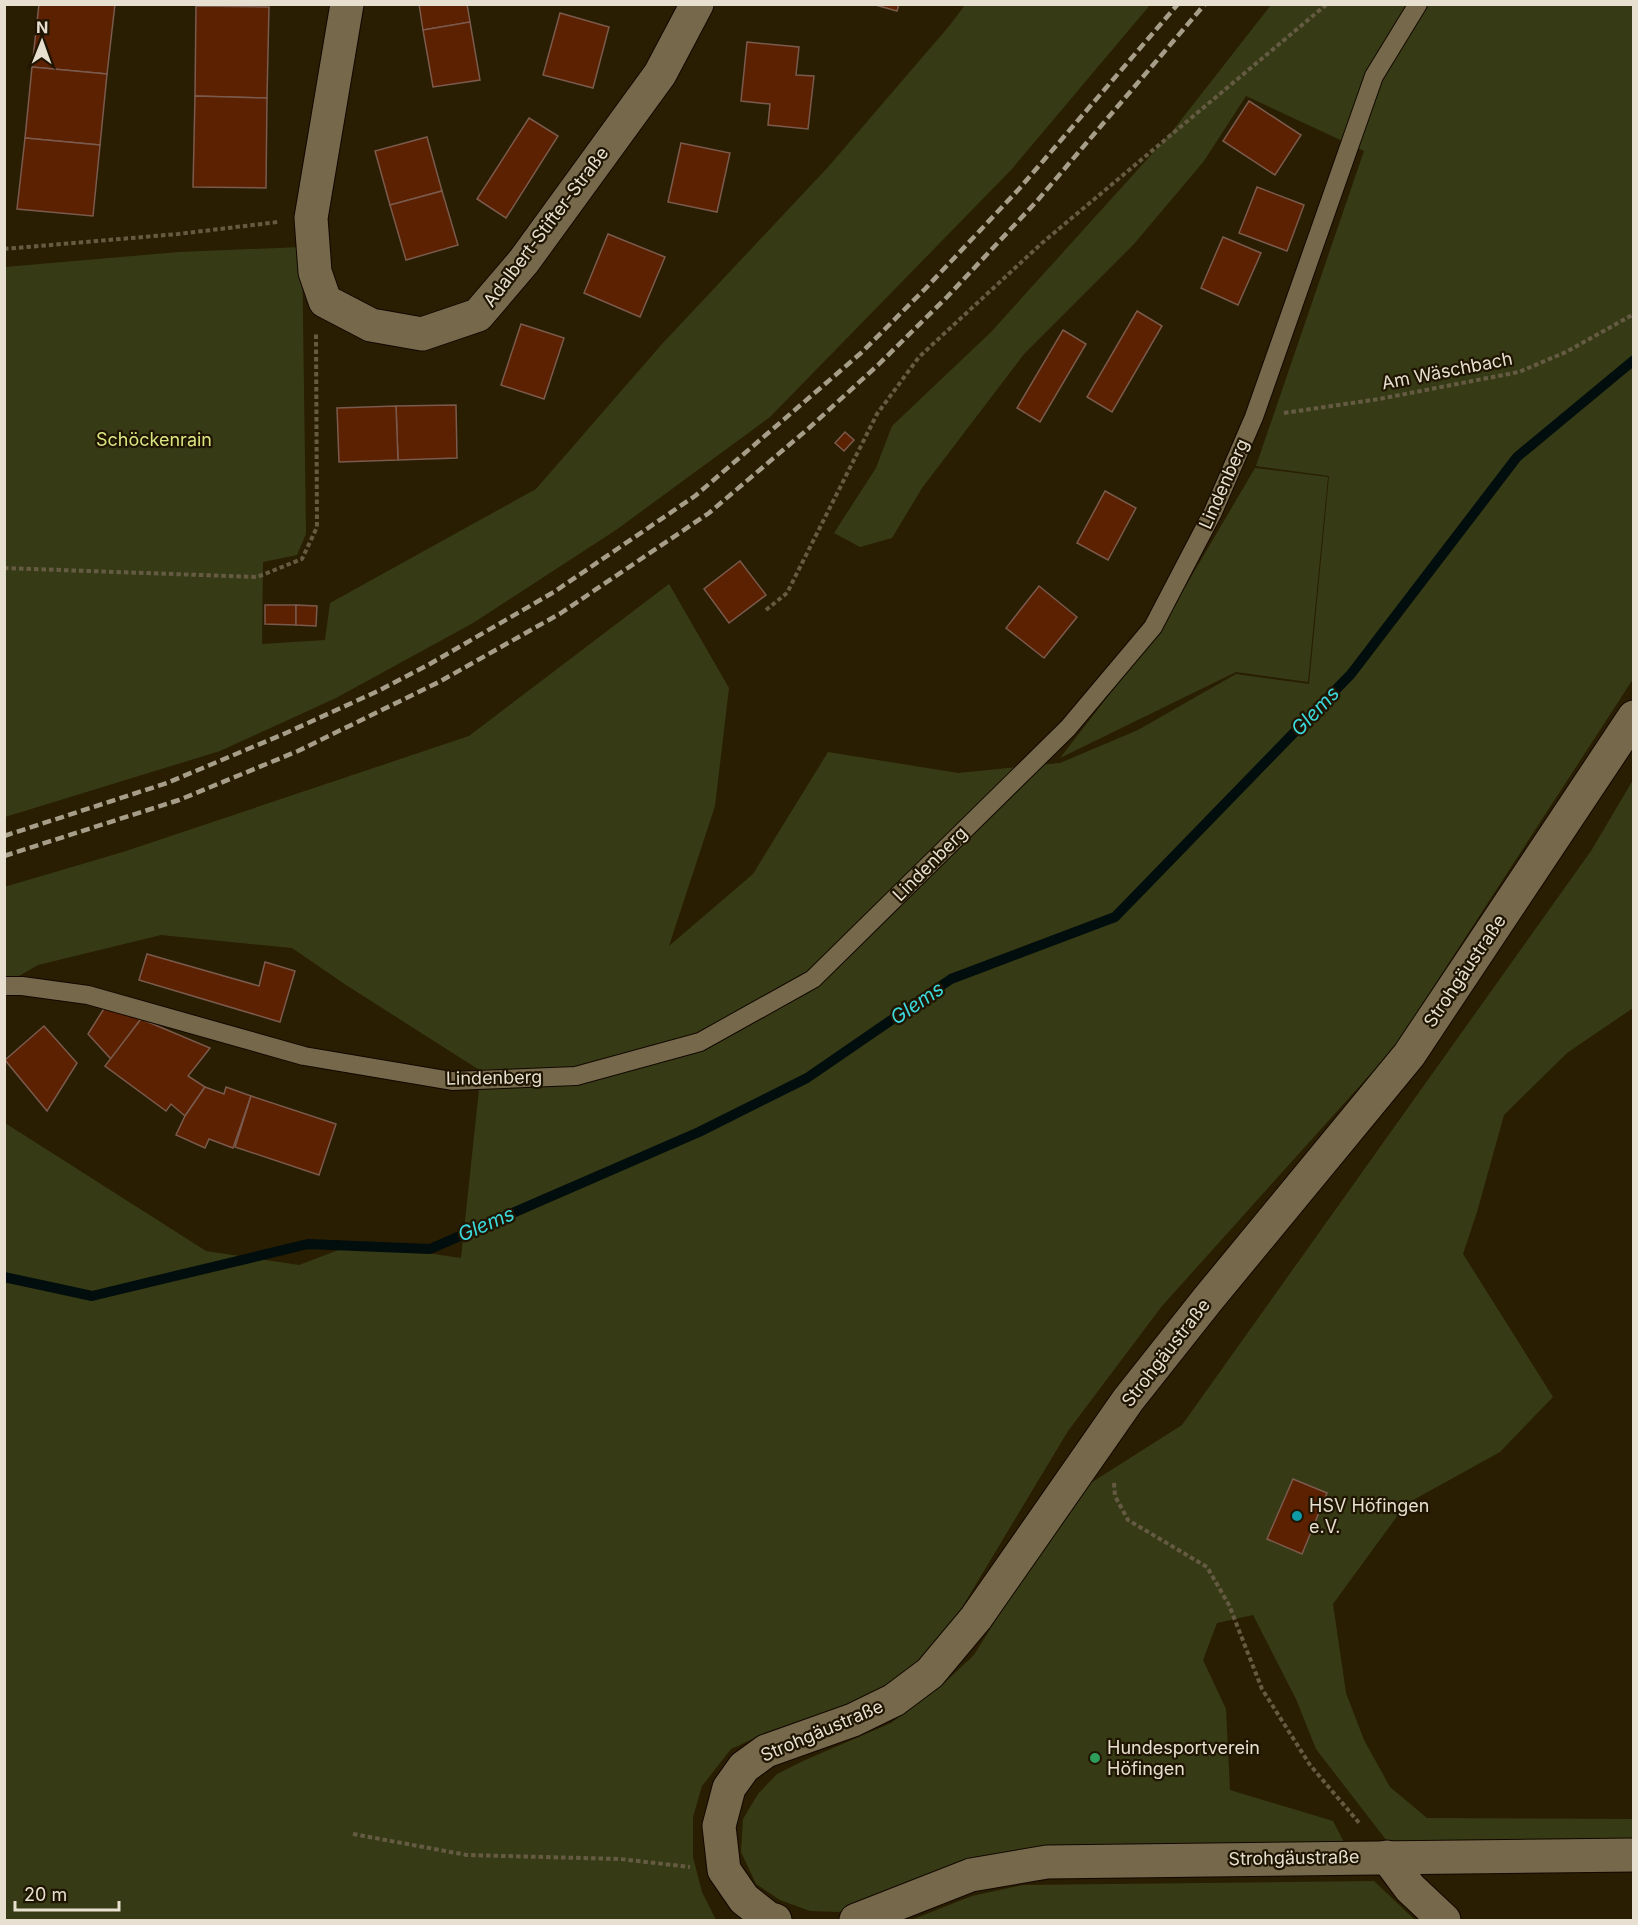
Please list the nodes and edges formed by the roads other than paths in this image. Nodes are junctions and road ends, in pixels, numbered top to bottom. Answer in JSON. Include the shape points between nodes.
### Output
{"nodes":[{"id":1,"x":346,"y":4,"type":"edge"},
{"id":2,"x":697,"y":4,"type":"edge"},
{"id":3,"x":1418,"y":4,"type":"edge"},
{"id":4,"x":1634,"y":717,"type":"edge"},
{"id":5,"x":4,"y":986,"type":"edge"},
{"id":6,"x":1634,"y":1855,"type":"edge"},
{"id":7,"x":1387,"y":1857,"type":"junction"},
{"id":8,"x":775,"y":1920,"type":"edge"},
{"id":9,"x":856,"y":1920,"type":"edge"},
{"id":10,"x":1444,"y":1920,"type":"edge"}],
"edges":[{"from":1,"to":2,"type":"main road","name":"Adalbert-Stifter-Straße","via":[[311,218],[320,287],[371,325],[422,334],[478,315],[524,261],[660,74]]},
{"from":3,"to":5,"type":"lane","name":"Lindenberg","via":[[1374,76],[1254,417],[1213,512],[1153,627],[1068,728],[813,979],[700,1042],[576,1076],[452,1082],[304,1056],[88,995]]},
{"from":4,"to":8,"type":"main road","name":"Strohgäustraße","via":[[1409,1054],[1128,1400],[976,1618],[938,1664],[894,1700],[853,1720],[766,1751],[744,1767],[729,1788],[719,1826],[724,1870],[744,1899]]},
{"from":6,"to":7,"type":"main road","name":"Strohgäustraße"},
{"from":7,"to":9,"type":"main road","name":"Strohgäustraße","via":[[1047,1862],[971,1875]]},
{"from":7,"to":10,"type":"main road","via":[[1410,1888]]}]}
